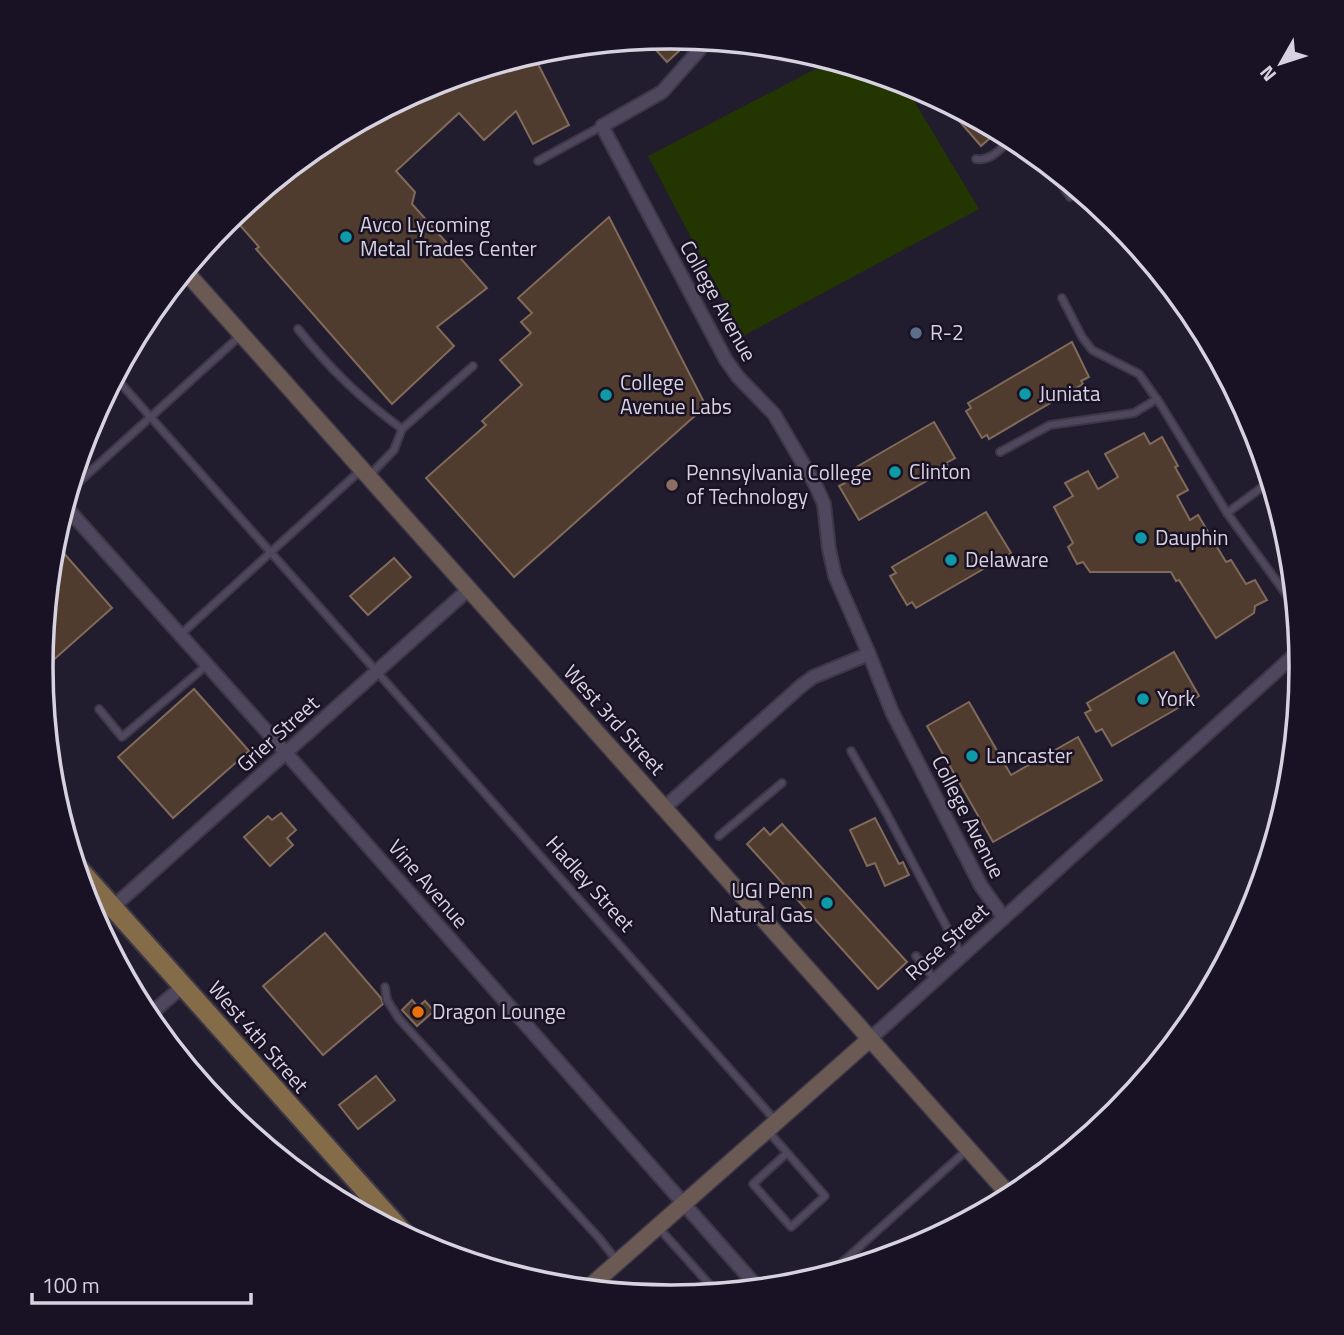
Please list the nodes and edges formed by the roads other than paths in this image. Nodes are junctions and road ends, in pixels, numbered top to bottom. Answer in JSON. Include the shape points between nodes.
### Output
{"nodes":[{"id":1,"x":699,"y":50,"type":"edge"},
{"id":2,"x":602,"y":127,"type":"junction"},
{"id":3,"x":1004,"y":146,"type":"edge"},
{"id":4,"x":976,"y":159,"type":"dead end"},
{"id":5,"x":538,"y":161,"type":"dead end"},
{"id":6,"x":1065,"y":190,"type":"edge"},
{"id":7,"x":1070,"y":197,"type":"dead end"},
{"id":8,"x":192,"y":278,"type":"edge"},
{"id":9,"x":1062,"y":298,"type":"dead end"},
{"id":10,"x":298,"y":329,"type":"dead end"},
{"id":11,"x":242,"y":334,"type":"junction"},
{"id":12,"x":473,"y":366,"type":"dead end"},
{"id":13,"x":122,"y":384,"type":"edge"},
{"id":14,"x":1157,"y":400,"type":"junction"},
{"id":15,"x":151,"y":416,"type":"junction"},
{"id":16,"x":402,"y":429,"type":"junction"},
{"id":17,"x":1000,"y":452,"type":"dead end"},
{"id":18,"x":365,"y":473,"type":"junction"},
{"id":19,"x":83,"y":478,"type":"edge"},
{"id":20,"x":1263,"y":486,"type":"edge"},
{"id":21,"x":1227,"y":513,"type":"junction"},
{"id":22,"x":73,"y":515,"type":"edge"},
{"id":23,"x":270,"y":551,"type":"junction"},
{"id":24,"x":469,"y":589,"type":"junction"},
{"id":25,"x":1286,"y":593,"type":"edge"},
{"id":26,"x":180,"y":635,"type":"junction"},
{"id":27,"x":869,"y":654,"type":"junction"},
{"id":28,"x":1290,"y":659,"type":"edge"},
{"id":29,"x":207,"y":665,"type":"junction"},
{"id":30,"x":377,"y":671,"type":"junction"},
{"id":31,"x":99,"y":709,"type":"dead end"},
{"id":32,"x":851,"y":751,"type":"dead end"},
{"id":33,"x":286,"y":753,"type":"junction"},
{"id":34,"x":782,"y":783,"type":"dead end"},
{"id":35,"x":664,"y":808,"type":"junction"},
{"id":36,"x":719,"y":836,"type":"dead end"},
{"id":37,"x":93,"y":885,"type":"edge"},
{"id":38,"x":114,"y":907,"type":"junction"},
{"id":39,"x":1004,"y":918,"type":"junction"},
{"id":40,"x":916,"y":956,"type":"dead end"},
{"id":41,"x":962,"y":956,"type":"junction"},
{"id":42,"x":935,"y":980,"type":"junction"},
{"id":43,"x":183,"y":986,"type":"junction"},
{"id":44,"x":385,"y":987,"type":"dead end"},
{"id":45,"x":157,"y":1009,"type":"edge"},
{"id":46,"x":870,"y":1039,"type":"junction"},
{"id":47,"x":771,"y":1126,"type":"junction"},
{"id":48,"x":968,"y":1149,"type":"junction"},
{"id":49,"x":787,"y":1153,"type":"junction"},
{"id":50,"x":1002,"y":1190,"type":"edge"},
{"id":51,"x":684,"y":1203,"type":"junction"},
{"id":52,"x":389,"y":1217,"type":"edge"},
{"id":53,"x":658,"y":1227,"type":"junction"},
{"id":54,"x":844,"y":1261,"type":"edge"},
{"id":55,"x":618,"y":1262,"type":"junction"},
{"id":56,"x":596,"y":1281,"type":"edge"},
{"id":57,"x":748,"y":1282,"type":"edge"},
{"id":58,"x":710,"y":1285,"type":"edge"}],
"edges":[{"from":1,"to":2,"type":"street","via":[[662,92]]},
{"from":2,"to":5,"type":"lane"},
{"from":2,"to":27,"type":"street","name":"College Avenue","via":[[726,360],[774,414],[815,484],[824,504],[835,576]]},
{"from":3,"to":4,"type":"lane","via":[[991,157]]},
{"from":6,"to":7,"type":"lane"},
{"from":8,"to":11,"type":"main road","name":"West 3rd Street"},
{"from":9,"to":14,"type":"lane","via":[[1092,350],[1134,370]]},
{"from":10,"to":16,"type":"lane","via":[[328,366]]},
{"from":11,"to":15,"type":"lane"},
{"from":11,"to":18,"type":"main road","name":"West 3rd Street"},
{"from":12,"to":16,"type":"lane"},
{"from":13,"to":15,"type":"lane","name":"Hadley Street"},
{"from":14,"to":17,"type":"lane","via":[[1134,413],[1050,425]]},
{"from":14,"to":21,"type":"lane"},
{"from":15,"to":19,"type":"lane"},
{"from":15,"to":23,"type":"lane","name":"Hadley Street"},
{"from":16,"to":18,"type":"lane","via":[[394,450]]},
{"from":18,"to":23,"type":"lane"},
{"from":18,"to":24,"type":"main road","name":"West 3rd Street"},
{"from":20,"to":21,"type":"lane"},
{"from":21,"to":25,"type":"lane"},
{"from":22,"to":26,"type":"street","name":"Vine Avenue"},
{"from":23,"to":26,"type":"lane"},
{"from":23,"to":30,"type":"lane","name":"Hadley Street"},
{"from":24,"to":30,"type":"street","name":"Grier Street"},
{"from":24,"to":35,"type":"main road","name":"West 3rd Street"},
{"from":26,"to":29,"type":"street","name":"Vine Avenue"},
{"from":27,"to":35,"type":"street","via":[[801,686]]},
{"from":27,"to":39,"type":"street","name":"College Avenue","via":[[892,712],[968,861]]},
{"from":28,"to":39,"type":"street","name":"Rose Street"},
{"from":29,"to":31,"type":"lane","via":[[122,737]]},
{"from":29,"to":33,"type":"street","name":"Vine Avenue"},
{"from":30,"to":33,"type":"street","name":"Grier Street"},
{"from":30,"to":47,"type":"lane","name":"Hadley Street"},
{"from":32,"to":41,"type":"lane"},
{"from":33,"to":38,"type":"street","name":"Grier Street"},
{"from":33,"to":51,"type":"street","name":"Vine Avenue"},
{"from":34,"to":36,"type":"lane"},
{"from":35,"to":46,"type":"main road","name":"West 3rd Street"},
{"from":37,"to":38,"type":"main road","name":"West 4th Street"},
{"from":38,"to":43,"type":"main road","name":"West 4th Street"},
{"from":39,"to":41,"type":"street","name":"Rose Street"},
{"from":40,"to":42,"type":"lane"},
{"from":41,"to":42,"type":"street","name":"Rose Street"},
{"from":42,"to":46,"type":"street","name":"Rose Street"},
{"from":43,"to":45,"type":"street"},
{"from":43,"to":52,"type":"main road","name":"West 4th Street"},
{"from":44,"to":55,"type":"lane","via":[[387,1000],[405,1026]]},
{"from":46,"to":47,"type":"main road","name":"Rose Street"},
{"from":46,"to":48,"type":"main road","name":"West 3rd Street"},
{"from":47,"to":49,"type":"lane","name":"Hadley Street"},
{"from":47,"to":51,"type":"main road","name":"Rose Street"},
{"from":48,"to":50,"type":"main road","name":"West 3rd Street"},
{"from":48,"to":54,"type":"lane"},
{"from":49,"to":49,"type":"lane","name":"Hadley Street","via":[[825,1196],[790,1227],[753,1184]]},
{"from":51,"to":53,"type":"main road","name":"Rose Street"},
{"from":51,"to":57,"type":"street","name":"Vine Avenue"},
{"from":53,"to":55,"type":"main road","name":"Rose Street"},
{"from":53,"to":58,"type":"lane"},
{"from":55,"to":56,"type":"main road","name":"Rose Street"}]}
